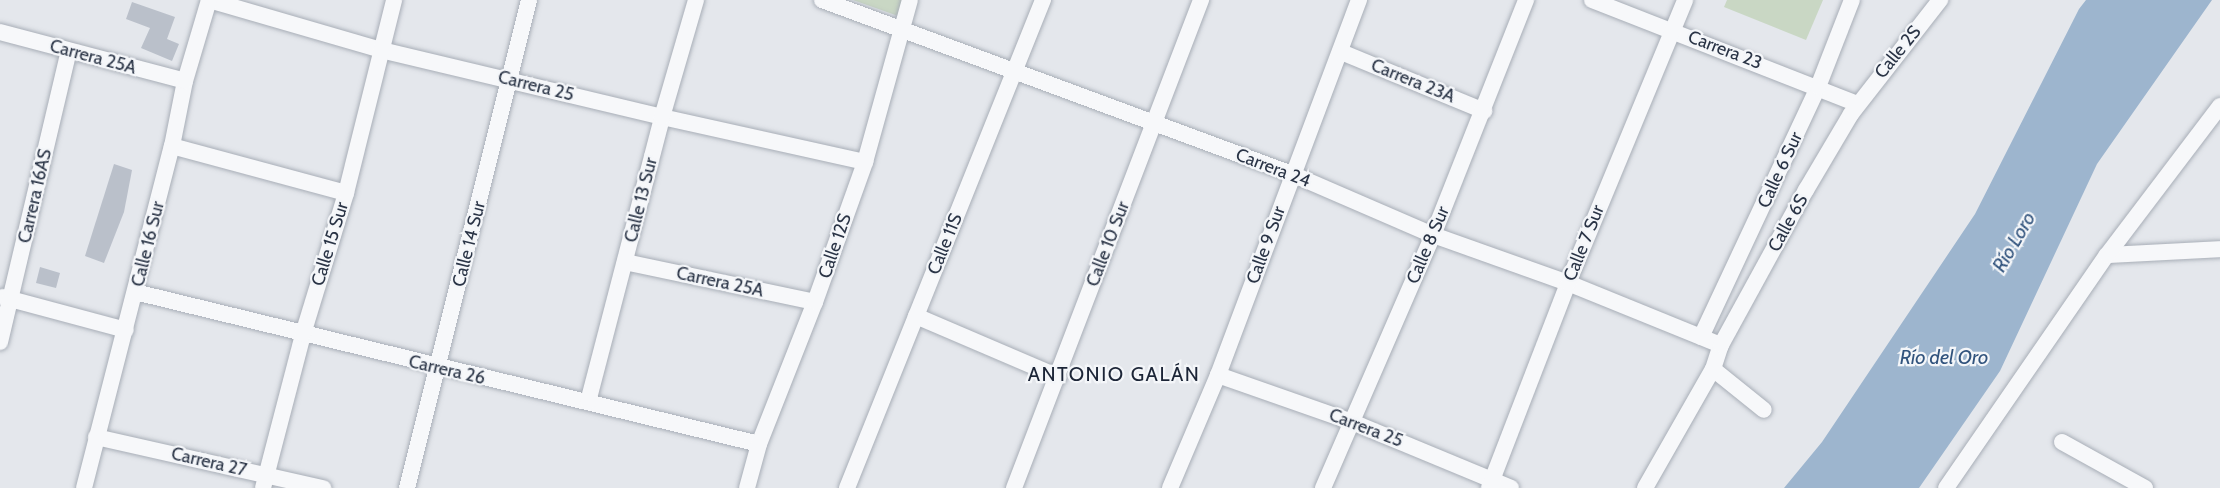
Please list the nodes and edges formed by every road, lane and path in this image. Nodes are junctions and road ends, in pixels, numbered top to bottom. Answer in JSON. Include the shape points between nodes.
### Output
{"nodes":[{"id":1,"x":209,"y":0,"type":"edge"},
{"id":2,"x":394,"y":0,"type":"edge"},
{"id":3,"x":529,"y":0,"type":"edge"},
{"id":4,"x":696,"y":0,"type":"edge"},
{"id":5,"x":822,"y":0,"type":"edge"},
{"id":6,"x":910,"y":0,"type":"edge"},
{"id":7,"x":1043,"y":0,"type":"edge"},
{"id":8,"x":1201,"y":0,"type":"edge"},
{"id":9,"x":1359,"y":0,"type":"edge"},
{"id":10,"x":1527,"y":0,"type":"edge"},
{"id":11,"x":1593,"y":0,"type":"edge"},
{"id":12,"x":1685,"y":0,"type":"edge"},
{"id":13,"x":1852,"y":0,"type":"edge"},
{"id":14,"x":1940,"y":0,"type":"edge"},
{"id":15,"x":903,"y":29,"type":"junction"},
{"id":16,"x":1673,"y":30,"type":"junction"},
{"id":17,"x":0,"y":32,"type":"edge"},
{"id":18,"x":381,"y":50,"type":"junction"},
{"id":19,"x":69,"y":51,"type":"junction"},
{"id":20,"x":1341,"y":52,"type":"junction"},
{"id":21,"x":1015,"y":71,"type":"junction"},
{"id":22,"x":511,"y":80,"type":"junction"},
{"id":23,"x":185,"y":81,"type":"junction"},
{"id":24,"x":1818,"y":87,"type":"junction"},
{"id":25,"x":1857,"y":104,"type":"junction"},
{"id":26,"x":2220,"y":106,"type":"edge"},
{"id":27,"x":1484,"y":111,"type":"junction"},
{"id":28,"x":662,"y":117,"type":"junction"},
{"id":29,"x":1154,"y":123,"type":"junction"},
{"id":30,"x":172,"y":146,"type":"junction"},
{"id":31,"x":865,"y":162,"type":"junction"},
{"id":32,"x":1292,"y":174,"type":"junction"},
{"id":33,"x":346,"y":193,"type":"junction"},
{"id":34,"x":1432,"y":235,"type":"junction"},
{"id":35,"x":2220,"y":249,"type":"edge"},
{"id":36,"x":2108,"y":255,"type":"junction"},
{"id":37,"x":625,"y":262,"type":"junction"},
{"id":38,"x":1568,"y":283,"type":"junction"},
{"id":39,"x":135,"y":292,"type":"junction"},
{"id":40,"x":5,"y":298,"type":"edge"},
{"id":41,"x":815,"y":303,"type":"junction"},
{"id":42,"x":916,"y":316,"type":"junction"},
{"id":43,"x":126,"y":330,"type":"junction"},
{"id":44,"x":303,"y":334,"type":"junction"},
{"id":45,"x":1701,"y":337,"type":"junction"},
{"id":46,"x":0,"y":342,"type":"edge"},
{"id":47,"x":1721,"y":345,"type":"junction"},
{"id":48,"x":438,"y":368,"type":"junction"},
{"id":49,"x":1713,"y":369,"type":"junction"},
{"id":50,"x":1218,"y":375,"type":"junction"},
{"id":51,"x":1058,"y":377,"type":"junction"},
{"id":52,"x":588,"y":402,"type":"junction"},
{"id":53,"x":1764,"y":410,"type":"dead end"},
{"id":54,"x":1352,"y":422,"type":"junction"},
{"id":55,"x":96,"y":437,"type":"junction"},
{"id":56,"x":2062,"y":442,"type":"dead end"},
{"id":57,"x":759,"y":444,"type":"junction"},
{"id":58,"x":264,"y":481,"type":"edge"},
{"id":59,"x":1491,"y":484,"type":"edge"},
{"id":60,"x":84,"y":488,"type":"edge"},
{"id":61,"x":323,"y":488,"type":"edge"},
{"id":62,"x":407,"y":488,"type":"edge"},
{"id":63,"x":747,"y":488,"type":"edge"},
{"id":64,"x":847,"y":488,"type":"edge"},
{"id":65,"x":1014,"y":488,"type":"edge"},
{"id":66,"x":1170,"y":488,"type":"edge"},
{"id":67,"x":1323,"y":488,"type":"edge"},
{"id":68,"x":1511,"y":488,"type":"edge"},
{"id":69,"x":1645,"y":488,"type":"edge"},
{"id":70,"x":1946,"y":488,"type":"edge"},
{"id":71,"x":2145,"y":488,"type":"edge"}],
"edges":[{"from":1,"to":18,"type":"street","name":"Carrera 25"},
{"from":1,"to":23,"type":"street","name":"Calle 16 Sur"},
{"from":2,"to":18,"type":"street","name":"Calle 15 Sur"},
{"from":3,"to":22,"type":"street","name":"Calle 14 Sur"},
{"from":4,"to":28,"type":"street","name":"Calle 13 Sur"},
{"from":5,"to":15,"type":"street","name":"Carrera 24"},
{"from":6,"to":15,"type":"street","name":"Calle 12S"},
{"from":7,"to":21,"type":"street","name":"Calle 11S"},
{"from":8,"to":29,"type":"street","name":"Calle 10 Sur"},
{"from":9,"to":20,"type":"street","name":"Calle 9 Sur"},
{"from":10,"to":27,"type":"street","name":"Calle 8 Sur"},
{"from":11,"to":16,"type":"street","name":"Carrera 23"},
{"from":12,"to":16,"type":"street","name":"Calle 7 Sur"},
{"from":13,"to":24,"type":"street","name":"Calle 6 Sur"},
{"from":14,"to":25,"type":"street","name":"Calle 2S"},
{"from":15,"to":21,"type":"street","name":"Carrera 24"},
{"from":15,"to":31,"type":"street","name":"Calle 12S"},
{"from":16,"to":24,"type":"street","name":"Carrera 23"},
{"from":16,"to":38,"type":"street","name":"Calle 7 Sur"},
{"from":17,"to":19,"type":"street","name":"Carrera 25A"},
{"from":18,"to":22,"type":"street","name":"Carrera 25"},
{"from":18,"to":33,"type":"street","name":"Calle 15 Sur"},
{"from":19,"to":23,"type":"street","name":"Carrera 25A"},
{"from":19,"to":40,"type":"street","name":"Carrera 16AS"},
{"from":20,"to":27,"type":"street","name":"Carrera 23A"},
{"from":20,"to":32,"type":"street","name":"Calle 9 Sur"},
{"from":21,"to":29,"type":"street","name":"Carrera 24"},
{"from":21,"to":42,"type":"street","name":"Calle 11S"},
{"from":22,"to":28,"type":"street","name":"Carrera 25"},
{"from":22,"to":48,"type":"street","name":"Calle 14 Sur"},
{"from":23,"to":30,"type":"street","name":"Calle 16 Sur"},
{"from":24,"to":25,"type":"street","name":"Carrera 23"},
{"from":24,"to":45,"type":"street","name":"Calle 6 Sur"},
{"from":25,"to":47,"type":"street","name":"Calle 6S"},
{"from":26,"to":36,"type":"street"},
{"from":27,"to":34,"type":"street","name":"Calle 8 Sur"},
{"from":28,"to":31,"type":"street","name":"Carrera 25"},
{"from":28,"to":37,"type":"street","name":"Calle 13 Sur"},
{"from":29,"to":32,"type":"street","name":"Carrera 24"},
{"from":29,"to":51,"type":"street","name":"Calle 10 Sur"},
{"from":30,"to":33,"type":"street"},
{"from":30,"to":39,"type":"street","name":"Calle 16 Sur"},
{"from":31,"to":41,"type":"street","name":"Calle 12S"},
{"from":32,"to":34,"type":"street","name":"Carrera 24"},
{"from":32,"to":50,"type":"street","name":"Calle 9 Sur"},
{"from":33,"to":44,"type":"street","name":"Calle 15 Sur"},
{"from":34,"to":38,"type":"street","name":"Carrera 24"},
{"from":34,"to":54,"type":"street","name":"Calle 8 Sur"},
{"from":35,"to":36,"type":"street"},
{"from":36,"to":70,"type":"street"},
{"from":37,"to":41,"type":"street","name":"Carrera 25A"},
{"from":37,"to":52,"type":"street","name":"Calle 13 Sur"},
{"from":38,"to":45,"type":"street","name":"Carrera 24"},
{"from":38,"to":59,"type":"street","name":"Calle 7 Sur"},
{"from":39,"to":43,"type":"street","name":"Calle 16 Sur"},
{"from":39,"to":44,"type":"street","name":"Carrera 26"},
{"from":40,"to":43,"type":"street"},
{"from":40,"to":46,"type":"street","name":"Carrera 16AS"},
{"from":41,"to":57,"type":"street","name":"Calle 12S"},
{"from":42,"to":51,"type":"street"},
{"from":42,"to":64,"type":"street","name":"Calle 11S"},
{"from":43,"to":55,"type":"street","name":"Calle 16 Sur"},
{"from":44,"to":48,"type":"street","name":"Carrera 26"},
{"from":44,"to":58,"type":"street","name":"Calle 15 Sur"},
{"from":45,"to":47,"type":"street","name":"Carrera 24"},
{"from":47,"to":49,"type":"street"},
{"from":48,"to":52,"type":"street","name":"Carrera 26"},
{"from":48,"to":62,"type":"street","name":"Calle 14 Sur"},
{"from":49,"to":53,"type":"street"},
{"from":49,"to":69,"type":"street"},
{"from":50,"to":54,"type":"street","name":"Carrera 25"},
{"from":50,"to":66,"type":"street","name":"Calle 9 Sur"},
{"from":51,"to":65,"type":"street","name":"Calle 10 Sur"},
{"from":52,"to":57,"type":"street","name":"Carrera 26"},
{"from":54,"to":59,"type":"street","name":"Carrera 25"},
{"from":54,"to":67,"type":"street","name":"Calle 8 Sur"},
{"from":55,"to":58,"type":"street","name":"Carrera 27"},
{"from":55,"to":60,"type":"street","name":"Calle 16 Sur"},
{"from":56,"to":71,"type":"street"},
{"from":57,"to":63,"type":"street","name":"Calle 12S"},
{"from":58,"to":61,"type":"street","name":"Carrera 27"},
{"from":59,"to":68,"type":"street","name":"Carrera 25"}]}
